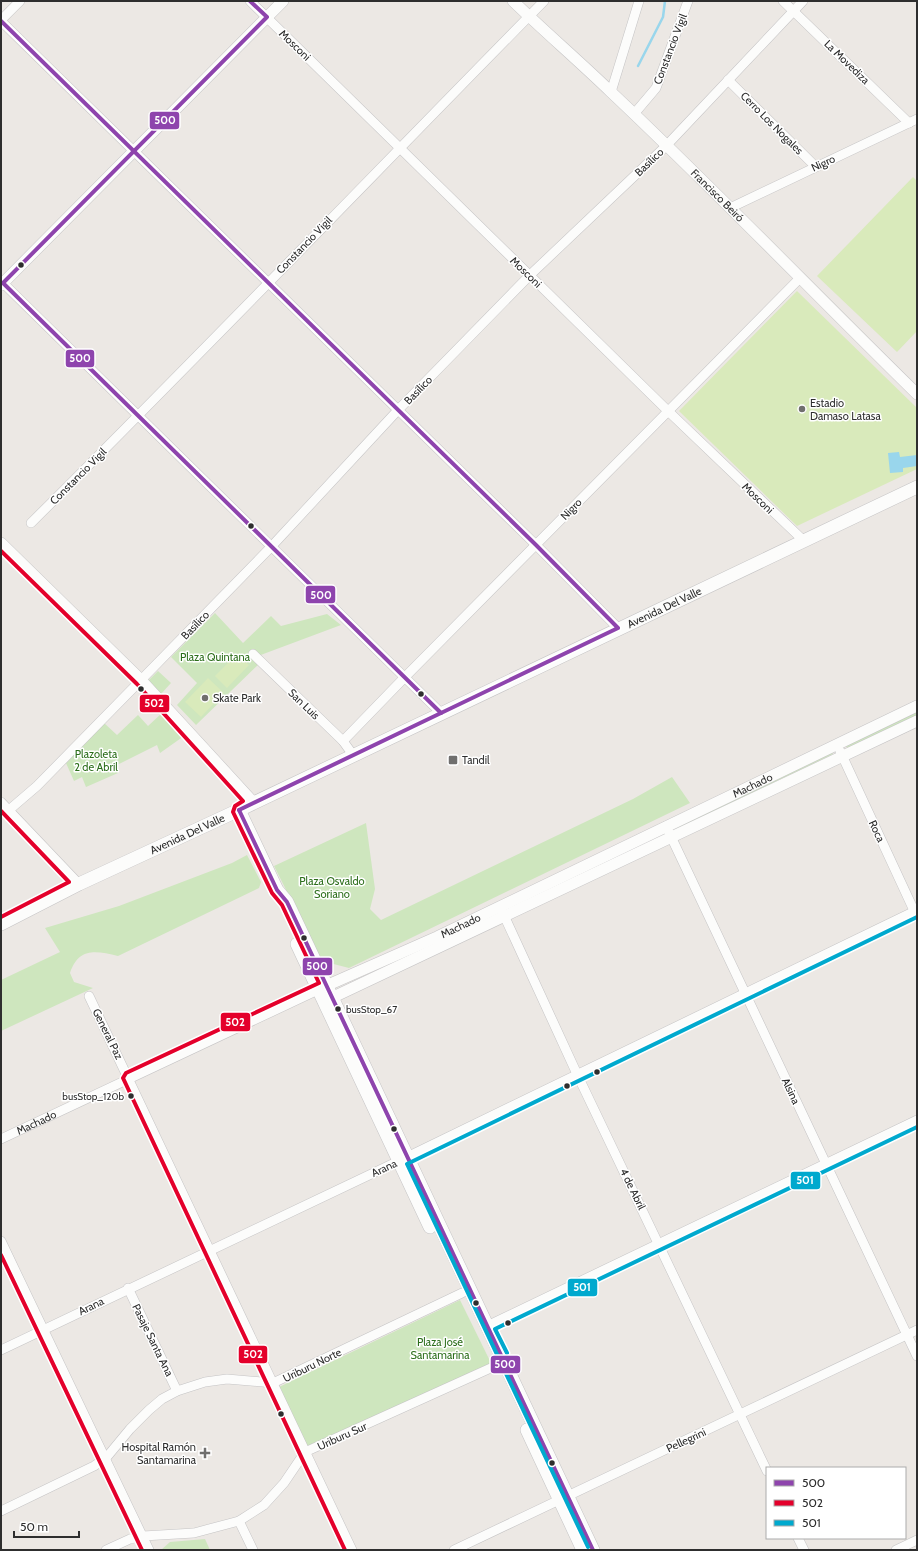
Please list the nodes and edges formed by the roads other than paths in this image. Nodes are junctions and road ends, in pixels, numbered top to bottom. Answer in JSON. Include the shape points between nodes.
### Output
{"nodes":[{"id":1,"x":20,"y":1,"type":"edge"},
{"id":2,"x":250,"y":1,"type":"edge"},
{"id":3,"x":283,"y":1,"type":"edge"},
{"id":4,"x":513,"y":1,"type":"edge"},
{"id":5,"x":544,"y":1,"type":"edge"},
{"id":6,"x":639,"y":1,"type":"edge"},
{"id":7,"x":688,"y":1,"type":"edge"},
{"id":8,"x":784,"y":1,"type":"edge"},
{"id":9,"x":803,"y":1,"type":"edge"},
{"id":10,"x":794,"y":10,"type":"junction"},
{"id":11,"x":529,"y":16,"type":"junction"},
{"id":12,"x":266,"y":17,"type":"junction"},
{"id":13,"x":1,"y":21,"type":"edge"},
{"id":14,"x":728,"y":80,"type":"junction"},
{"id":15,"x":611,"y":92,"type":"junction"},
{"id":16,"x":634,"y":114,"type":"junction"},
{"id":17,"x":913,"y":121,"type":"edge"},
{"id":18,"x":666,"y":146,"type":"junction"},
{"id":19,"x":399,"y":147,"type":"junction"},
{"id":20,"x":134,"y":151,"type":"junction"},
{"id":21,"x":815,"y":166,"type":"junction"},
{"id":22,"x":730,"y":208,"type":"junction"},
{"id":23,"x":530,"y":276,"type":"junction"},
{"id":24,"x":799,"y":279,"type":"junction"},
{"id":25,"x":268,"y":282,"type":"junction"},
{"id":26,"x":2,"y":283,"type":"edge"},
{"id":27,"x":917,"y":394,"type":"edge"},
{"id":28,"x":398,"y":410,"type":"junction"},
{"id":29,"x":668,"y":411,"type":"junction"},
{"id":30,"x":138,"y":417,"type":"junction"},
{"id":31,"x":917,"y":487,"type":"edge"},
{"id":32,"x":31,"y":523,"type":"dead end"},
{"id":33,"x":804,"y":541,"type":"junction"},
{"id":34,"x":1,"y":544,"type":"edge"},
{"id":35,"x":536,"y":545,"type":"junction"},
{"id":36,"x":270,"y":547,"type":"junction"},
{"id":37,"x":618,"y":628,"type":"junction"},
{"id":38,"x":253,"y":654,"type":"dead end"},
{"id":39,"x":404,"y":678,"type":"junction"},
{"id":40,"x":141,"y":680,"type":"junction"},
{"id":41,"x":917,"y":706,"type":"edge"},
{"id":42,"x":441,"y":713,"type":"junction"},
{"id":43,"x":917,"y":721,"type":"edge"},
{"id":44,"x":344,"y":741,"type":"junction"},
{"id":45,"x":836,"y":744,"type":"junction"},
{"id":46,"x":353,"y":755,"type":"junction"},
{"id":47,"x":842,"y":756,"type":"junction"},
{"id":48,"x":1,"y":802,"type":"edge"},
{"id":49,"x":253,"y":802,"type":"junction"},
{"id":50,"x":239,"y":810,"type":"junction"},
{"id":51,"x":5,"y":812,"type":"edge"},
{"id":52,"x":666,"y":826,"type":"junction"},
{"id":53,"x":672,"y":837,"type":"junction"},
{"id":54,"x":79,"y":884,"type":"junction"},
{"id":55,"x":502,"y":911,"type":"junction"},
{"id":56,"x":916,"y":913,"type":"edge"},
{"id":57,"x":1,"y":924,"type":"edge"},
{"id":58,"x":323,"y":988,"type":"junction"},
{"id":59,"x":745,"y":992,"type":"junction"},
{"id":60,"x":89,"y":996,"type":"dead end"},
{"id":61,"x":328,"y":1000,"type":"junction"},
{"id":62,"x":577,"y":1074,"type":"junction"},
{"id":63,"x":129,"y":1078,"type":"junction"},
{"id":64,"x":917,"y":1120,"type":"edge"},
{"id":65,"x":1,"y":1139,"type":"edge"},
{"id":66,"x":403,"y":1159,"type":"junction"},
{"id":67,"x":826,"y":1164,"type":"junction"},
{"id":68,"x":1,"y":1241,"type":"edge"},
{"id":69,"x":659,"y":1244,"type":"junction"},
{"id":70,"x":210,"y":1251,"type":"junction"},
{"id":71,"x":128,"y":1288,"type":"junction"},
{"id":72,"x":462,"y":1293,"type":"junction"},
{"id":73,"x":487,"y":1326,"type":"junction"},
{"id":74,"x":44,"y":1330,"type":"junction"},
{"id":75,"x":917,"y":1330,"type":"edge"},
{"id":76,"x":907,"y":1335,"type":"junction"},
{"id":77,"x":1,"y":1350,"type":"edge"},
{"id":78,"x":917,"y":1356,"type":"edge"},
{"id":79,"x":500,"y":1364,"type":"junction"},
{"id":80,"x":273,"y":1384,"type":"junction"},
{"id":81,"x":177,"y":1391,"type":"junction"},
{"id":82,"x":740,"y":1414,"type":"junction"},
{"id":83,"x":305,"y":1452,"type":"junction"},
{"id":84,"x":106,"y":1458,"type":"junction"},
{"id":85,"x":766,"y":1469,"type":"edge"},
{"id":86,"x":564,"y":1498,"type":"junction"},
{"id":87,"x":1,"y":1511,"type":"edge"},
{"id":88,"x":239,"y":1522,"type":"junction"},
{"id":89,"x":143,"y":1536,"type":"junction"},
{"id":90,"x":798,"y":1539,"type":"edge"},
{"id":91,"x":917,"y":1540,"type":"edge"},
{"id":92,"x":106,"y":1550,"type":"edge"},
{"id":93,"x":149,"y":1550,"type":"edge"},
{"id":94,"x":253,"y":1550,"type":"edge"},
{"id":95,"x":352,"y":1550,"type":"edge"},
{"id":96,"x":454,"y":1550,"type":"edge"},
{"id":97,"x":583,"y":1550,"type":"edge"},
{"id":98,"x":593,"y":1550,"type":"edge"},
{"id":99,"x":804,"y":1550,"type":"edge"},
{"id":100,"x":896,"y":1550,"type":"edge"}],
"edges":[{"from":1,"to":13,"type":"street"},
{"from":2,"to":12,"type":"street","name":"Mosconi"},
{"from":3,"to":12,"type":"street"},
{"from":4,"to":11,"type":"street","name":"Francisco Beiró"},
{"from":5,"to":11,"type":"street","name":"Constancio Vigil"},
{"from":6,"to":15,"type":"street"},
{"from":7,"to":16,"type":"street","name":"Constancio Vigil","via":[[656,88]]},
{"from":8,"to":10,"type":"street","name":"La Movediza"},
{"from":9,"to":10,"type":"street","name":"Basílico"},
{"from":10,"to":14,"type":"street","name":"Basílico"},
{"from":10,"to":17,"type":"street","name":"La Movediza"},
{"from":11,"to":15,"type":"street","name":"Francisco Beiró"},
{"from":11,"to":19,"type":"street","name":"Constancio Vigil"},
{"from":12,"to":19,"type":"street","name":"Mosconi"},
{"from":12,"to":20,"type":"street"},
{"from":13,"to":20,"type":"street"},
{"from":14,"to":18,"type":"street","name":"Basílico"},
{"from":14,"to":21,"type":"street","name":"Cerro Los Nogales"},
{"from":15,"to":16,"type":"street","name":"Francisco Beiró"},
{"from":16,"to":18,"type":"street","name":"Francisco Beiró"},
{"from":17,"to":21,"type":"street","name":"Nigro"},
{"from":18,"to":22,"type":"street","name":"Francisco Beiró"},
{"from":18,"to":23,"type":"street","name":"Basílico"},
{"from":19,"to":23,"type":"street","name":"Mosconi"},
{"from":19,"to":25,"type":"street","name":"Constancio Vigil"},
{"from":20,"to":25,"type":"street"},
{"from":20,"to":26,"type":"street"},
{"from":21,"to":22,"type":"street","name":"Nigro"},
{"from":22,"to":24,"type":"street","name":"Francisco Beiró"},
{"from":23,"to":28,"type":"street","name":"Basílico"},
{"from":23,"to":29,"type":"street","name":"Mosconi"},
{"from":24,"to":27,"type":"street","name":"Francisco Beiró"},
{"from":24,"to":29,"type":"street","name":"Nigro"},
{"from":25,"to":28,"type":"street"},
{"from":25,"to":30,"type":"street","name":"Constancio Vigil"},
{"from":26,"to":30,"type":"street"},
{"from":28,"to":35,"type":"street"},
{"from":28,"to":36,"type":"street","name":"Basílico"},
{"from":29,"to":33,"type":"street","name":"Mosconi"},
{"from":29,"to":35,"type":"street","name":"Nigro"},
{"from":30,"to":32,"type":"street","name":"Constancio Vigil"},
{"from":30,"to":36,"type":"street"},
{"from":31,"to":33,"type":"main road","name":"Avenida Del Valle"},
{"from":33,"to":37,"type":"main road","name":"Avenida Del Valle"},
{"from":34,"to":40,"type":"street"},
{"from":35,"to":37,"type":"street"},
{"from":35,"to":39,"type":"street","name":"Nigro"},
{"from":36,"to":39,"type":"street"},
{"from":36,"to":40,"type":"street","name":"Basílico"},
{"from":37,"to":42,"type":"main road","name":"Avenida Del Valle"},
{"from":38,"to":44,"type":"street","name":"San Luis"},
{"from":39,"to":42,"type":"street"},
{"from":39,"to":44,"type":"street","name":"Nigro"},
{"from":40,"to":49,"type":"street"},
{"from":40,"to":51,"type":"street","name":"Basílico","via":[[37,786]]},
{"from":41,"to":45,"type":"street","name":"Machado"},
{"from":42,"to":46,"type":"main road","name":"Avenida Del Valle"},
{"from":43,"to":47,"type":"street","name":"Machado"},
{"from":44,"to":46,"type":"street","name":"San Luis"},
{"from":45,"to":47,"type":"street","name":"Roca"},
{"from":45,"to":52,"type":"street","name":"Machado"},
{"from":46,"to":49,"type":"main road","name":"Avenida Del Valle"},
{"from":47,"to":53,"type":"street","name":"Machado"},
{"from":47,"to":56,"type":"street","name":"Roca"},
{"from":48,"to":51,"type":"street"},
{"from":49,"to":50,"type":"main road","name":"Avenida Del Valle"},
{"from":50,"to":54,"type":"main road","name":"Avenida Del Valle"},
{"from":50,"to":58,"type":"main road","via":[[278,890],[287,902]]},
{"from":51,"to":54,"type":"street"},
{"from":52,"to":53,"type":"street","name":"Alsina"},
{"from":52,"to":55,"type":"street","name":"Machado"},
{"from":53,"to":55,"type":"street","name":"Machado"},
{"from":53,"to":59,"type":"street","name":"Alsina"},
{"from":54,"to":57,"type":"main road","name":"Avenida Del Valle"},
{"from":55,"to":58,"type":"street","name":"Machado","via":[[436,937]]},
{"from":55,"to":61,"type":"street","name":"Machado"},
{"from":55,"to":62,"type":"street","name":"4 de Abril"},
{"from":56,"to":59,"type":"street","name":"Arana"},
{"from":58,"to":61,"type":"main road"},
{"from":58,"to":63,"type":"street","name":"Machado"},
{"from":59,"to":62,"type":"street","name":"Arana"},
{"from":59,"to":67,"type":"street","name":"Alsina"},
{"from":60,"to":63,"type":"street","name":"General Paz"},
{"from":61,"to":66,"type":"main road"},
{"from":62,"to":66,"type":"street","name":"Arana"},
{"from":62,"to":69,"type":"street","name":"4 de Abril"},
{"from":63,"to":65,"type":"street","name":"Machado"},
{"from":63,"to":70,"type":"street","name":"General Paz"},
{"from":64,"to":67,"type":"street"},
{"from":66,"to":70,"type":"street","name":"Arana"},
{"from":66,"to":72,"type":"main road"},
{"from":66,"to":73,"type":"main road"},
{"from":67,"to":69,"type":"street"},
{"from":67,"to":76,"type":"street","name":"Alsina"},
{"from":68,"to":74,"type":"street"},
{"from":69,"to":73,"type":"street"},
{"from":69,"to":82,"type":"street","name":"4 de Abril"},
{"from":70,"to":71,"type":"street","name":"Arana"},
{"from":70,"to":80,"type":"street","name":"General Paz"},
{"from":71,"to":74,"type":"street","name":"Arana"},
{"from":71,"to":81,"type":"street","name":"Pasaje Santa Ana"},
{"from":72,"to":79,"type":"main road"},
{"from":72,"to":80,"type":"street","name":"Uriburu Norte"},
{"from":73,"to":79,"type":"main road"},
{"from":74,"to":77,"type":"street","name":"Arana"},
{"from":74,"to":84,"type":"street"},
{"from":75,"to":76,"type":"street","name":"Pellegrini"},
{"from":76,"to":78,"type":"street","name":"Alsina"},
{"from":76,"to":82,"type":"street","name":"Pellegrini"},
{"from":79,"to":83,"type":"street","name":"Uriburu Sur"},
{"from":79,"to":86,"type":"main road"},
{"from":80,"to":81,"type":"street","name":"Uriburu Norte","via":[[227,1379],[204,1382]]},
{"from":80,"to":83,"type":"street","name":"General Paz"},
{"from":81,"to":84,"type":"street","name":"Uriburu Norte","via":[[162,1399],[150,1410]]},
{"from":82,"to":85,"type":"street","name":"4 de Abril"},
{"from":82,"to":86,"type":"street","name":"Pellegrini"},
{"from":83,"to":88,"type":"street","name":"Uriburu Sur","via":[[284,1483],[264,1505]]},
{"from":83,"to":95,"type":"street","name":"General Paz"},
{"from":84,"to":87,"type":"street","name":"Uriburu Norte"},
{"from":84,"to":89,"type":"street"},
{"from":86,"to":96,"type":"street","name":"Pellegrini"},
{"from":86,"to":97,"type":"main road"},
{"from":86,"to":98,"type":"main road"},
{"from":88,"to":89,"type":"street","name":"Uriburu Sur","via":[[194,1533]]},
{"from":88,"to":94,"type":"street"},
{"from":89,"to":92,"type":"street","name":"Uriburu Sur"},
{"from":89,"to":93,"type":"street"},
{"from":90,"to":99,"type":"street"},
{"from":91,"to":100,"type":"street"}]}
